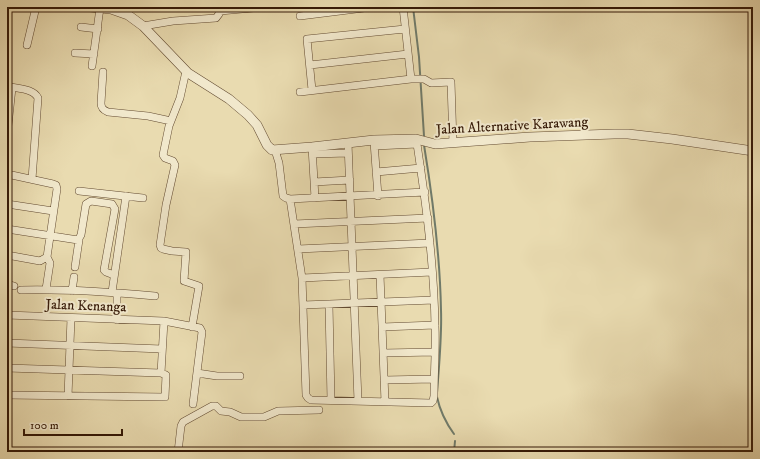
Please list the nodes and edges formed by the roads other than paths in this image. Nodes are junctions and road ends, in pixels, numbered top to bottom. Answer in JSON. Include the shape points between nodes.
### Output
{"nodes":[{"id":1,"x":36,"y":7,"type":"edge"},
{"id":2,"x":90,"y":7,"type":"edge"},
{"id":3,"x":260,"y":7,"type":"edge"},
{"id":4,"x":265,"y":7,"type":"edge"},
{"id":5,"x":372,"y":7,"type":"edge"},
{"id":6,"x":403,"y":7,"type":"edge"},
{"id":7,"x":100,"y":8,"type":"edge"},
{"id":8,"x":112,"y":8,"type":"edge"},
{"id":9,"x":234,"y":8,"type":"edge"},
{"id":10,"x":220,"y":9,"type":"edge"},
{"id":11,"x":300,"y":16,"type":"dead end"},
{"id":12,"x":143,"y":26,"type":"junction"},
{"id":13,"x":81,"y":27,"type":"dead end"},
{"id":14,"x":98,"y":29,"type":"junction"},
{"id":15,"x":405,"y":29,"type":"junction"},
{"id":16,"x":26,"y":45,"type":"dead end"},
{"id":17,"x":75,"y":53,"type":"dead end"},
{"id":18,"x":94,"y":54,"type":"junction"},
{"id":19,"x":408,"y":54,"type":"junction"},
{"id":20,"x":310,"y":65,"type":"junction"},
{"id":21,"x":92,"y":66,"type":"dead end"},
{"id":22,"x":186,"y":71,"type":"junction"},
{"id":23,"x":103,"y":72,"type":"dead end"},
{"id":24,"x":418,"y":79,"type":"junction"},
{"id":25,"x":10,"y":87,"type":"edge"},
{"id":26,"x":312,"y":90,"type":"junction"},
{"id":27,"x":300,"y":92,"type":"dead end"},
{"id":28,"x":171,"y":121,"type":"junction"},
{"id":29,"x":7,"y":135,"type":"edge"},
{"id":30,"x":348,"y":143,"type":"junction"},
{"id":31,"x":374,"y":143,"type":"junction"},
{"id":32,"x":453,"y":143,"type":"junction"},
{"id":33,"x":275,"y":150,"type":"junction"},
{"id":34,"x":312,"y":151,"type":"junction"},
{"id":35,"x":753,"y":151,"type":"edge"},
{"id":36,"x":348,"y":153,"type":"junction"},
{"id":37,"x":420,"y":168,"type":"junction"},
{"id":38,"x":376,"y":172,"type":"junction"},
{"id":39,"x":7,"y":174,"type":"edge"},
{"id":40,"x":32,"y":179,"type":"junction"},
{"id":41,"x":350,"y":180,"type":"junction"},
{"id":42,"x":314,"y":182,"type":"junction"},
{"id":43,"x":79,"y":191,"type":"dead end"},
{"id":44,"x":425,"y":192,"type":"junction"},
{"id":45,"x":126,"y":196,"type":"junction"},
{"id":46,"x":378,"y":196,"type":"junction"},
{"id":47,"x":350,"y":197,"type":"junction"},
{"id":48,"x":143,"y":198,"type":"dead end"},
{"id":49,"x":315,"y":198,"type":"junction"},
{"id":50,"x":290,"y":199,"type":"junction"},
{"id":51,"x":7,"y":204,"type":"edge"},
{"id":52,"x":54,"y":212,"type":"junction"},
{"id":53,"x":428,"y":218,"type":"junction"},
{"id":54,"x":351,"y":222,"type":"junction"},
{"id":55,"x":294,"y":224,"type":"junction"},
{"id":56,"x":7,"y":229,"type":"edge"},
{"id":57,"x":50,"y":237,"type":"junction"},
{"id":58,"x":79,"y":240,"type":"junction"},
{"id":59,"x":430,"y":243,"type":"junction"},
{"id":60,"x":352,"y":248,"type":"junction"},
{"id":61,"x":298,"y":250,"type":"junction"},
{"id":62,"x":7,"y":254,"type":"edge"},
{"id":63,"x":47,"y":257,"type":"junction"},
{"id":64,"x":75,"y":267,"type":"dead end"},
{"id":65,"x":432,"y":272,"type":"junction"},
{"id":66,"x":114,"y":275,"type":"junction"},
{"id":67,"x":380,"y":275,"type":"junction"},
{"id":68,"x":353,"y":276,"type":"junction"},
{"id":69,"x":74,"y":277,"type":"dead end"},
{"id":70,"x":302,"y":278,"type":"junction"},
{"id":71,"x":14,"y":287,"type":"edge"},
{"id":72,"x":46,"y":289,"type":"junction"},
{"id":73,"x":72,"y":291,"type":"junction"},
{"id":74,"x":114,"y":292,"type":"junction"},
{"id":75,"x":155,"y":296,"type":"dead end"},
{"id":76,"x":434,"y":300,"type":"junction"},
{"id":77,"x":381,"y":303,"type":"junction"},
{"id":78,"x":354,"y":304,"type":"junction"},
{"id":79,"x":303,"y":305,"type":"junction"},
{"id":80,"x":329,"y":305,"type":"junction"},
{"id":81,"x":7,"y":315,"type":"edge"},
{"id":82,"x":71,"y":318,"type":"junction"},
{"id":83,"x":117,"y":320,"type":"junction"},
{"id":84,"x":164,"y":322,"type":"junction"},
{"id":85,"x":435,"y":325,"type":"junction"},
{"id":86,"x":192,"y":327,"type":"junction"},
{"id":87,"x":382,"y":327,"type":"junction"},
{"id":88,"x":7,"y":343,"type":"edge"},
{"id":89,"x":69,"y":346,"type":"junction"},
{"id":90,"x":162,"y":349,"type":"junction"},
{"id":91,"x":435,"y":352,"type":"junction"},
{"id":92,"x":383,"y":353,"type":"junction"},
{"id":93,"x":7,"y":368,"type":"edge"},
{"id":94,"x":68,"y":371,"type":"junction"},
{"id":95,"x":161,"y":372,"type":"junction"},
{"id":96,"x":197,"y":373,"type":"junction"},
{"id":97,"x":240,"y":376,"type":"dead end"},
{"id":98,"x":434,"y":379,"type":"junction"},
{"id":99,"x":384,"y":380,"type":"junction"},
{"id":100,"x":7,"y":394,"type":"edge"},
{"id":101,"x":68,"y":396,"type":"junction"},
{"id":102,"x":331,"y":400,"type":"junction"},
{"id":103,"x":358,"y":401,"type":"junction"},
{"id":104,"x":385,"y":402,"type":"junction"},
{"id":105,"x":193,"y":404,"type":"dead end"},
{"id":106,"x":319,"y":410,"type":"dead end"},
{"id":107,"x":178,"y":452,"type":"edge"}],
"edges":[{"from":1,"to":16,"type":"street"},
{"from":2,"to":7,"type":"street"},
{"from":3,"to":4,"type":"street"},
{"from":3,"to":9,"type":"street"},
{"from":5,"to":11,"type":"street"},
{"from":6,"to":15,"type":"street"},
{"from":7,"to":8,"type":"street"},
{"from":7,"to":14,"type":"street"},
{"from":8,"to":12,"type":"street"},
{"from":9,"to":10,"type":"street"},
{"from":10,"to":12,"type":"street","via":[[216,18],[179,20]]},
{"from":12,"to":22,"type":"street"},
{"from":13,"to":14,"type":"street"},
{"from":14,"to":18,"type":"street"},
{"from":15,"to":19,"type":"street"},
{"from":15,"to":20,"type":"street","via":[[307,39]]},
{"from":17,"to":18,"type":"street"},
{"from":18,"to":21,"type":"street"},
{"from":19,"to":20,"type":"street"},
{"from":19,"to":24,"type":"street"},
{"from":20,"to":26,"type":"street"},
{"from":22,"to":28,"type":"street","via":[[180,98]]},
{"from":22,"to":33,"type":"street","via":[[229,99],[248,115],[257,125],[269,148]]},
{"from":23,"to":28,"type":"street","via":[[101,105],[104,110]]},
{"from":24,"to":26,"type":"street"},
{"from":24,"to":32,"type":"street","via":[[431,83],[451,82]]},
{"from":25,"to":29,"type":"street"},
{"from":25,"to":40,"type":"street","via":[[32,92],[38,98]]},
{"from":26,"to":27,"type":"street"},
{"from":28,"to":86,"type":"street","via":[[163,155],[175,165],[160,245],[167,251],[186,252],[184,281],[200,286]]},
{"from":30,"to":31,"type":"street","name":"Jalan Alternative Karawang"},
{"from":30,"to":34,"type":"street","name":"Jalan Alternative Karawang"},
{"from":30,"to":36,"type":"street"},
{"from":31,"to":32,"type":"street","name":"Jalan Alternative Karawang","via":[[402,139],[416,139],[432,144]]},
{"from":31,"to":37,"type":"street","via":[[417,144]]},
{"from":31,"to":38,"type":"street"},
{"from":32,"to":35,"type":"street","name":"Jalan Alternative Karawang","via":[[530,137],[628,134]]},
{"from":33,"to":34,"type":"street","name":"Jalan Alternative Karawang"},
{"from":33,"to":50,"type":"street","via":[[283,196]]},
{"from":34,"to":36,"type":"street"},
{"from":34,"to":42,"type":"street"},
{"from":36,"to":41,"type":"street"},
{"from":37,"to":38,"type":"street"},
{"from":37,"to":44,"type":"street"},
{"from":38,"to":46,"type":"street"},
{"from":39,"to":40,"type":"street"},
{"from":40,"to":52,"type":"street","via":[[56,186]]},
{"from":41,"to":42,"type":"street"},
{"from":41,"to":47,"type":"street"},
{"from":42,"to":49,"type":"street"},
{"from":43,"to":45,"type":"street"},
{"from":44,"to":46,"type":"street"},
{"from":44,"to":53,"type":"street"},
{"from":45,"to":48,"type":"street"},
{"from":45,"to":66,"type":"street"},
{"from":46,"to":47,"type":"street"},
{"from":47,"to":49,"type":"street"},
{"from":47,"to":54,"type":"street"},
{"from":49,"to":50,"type":"street"},
{"from":50,"to":55,"type":"street"},
{"from":51,"to":52,"type":"street"},
{"from":52,"to":57,"type":"street"},
{"from":53,"to":54,"type":"street"},
{"from":53,"to":59,"type":"street"},
{"from":54,"to":55,"type":"street"},
{"from":54,"to":60,"type":"street"},
{"from":55,"to":61,"type":"street"},
{"from":56,"to":57,"type":"street"},
{"from":57,"to":58,"type":"street"},
{"from":57,"to":63,"type":"street"},
{"from":58,"to":64,"type":"street"},
{"from":58,"to":66,"type":"street","via":[[86,204],[91,201],[113,204],[115,209],[104,270]]},
{"from":59,"to":60,"type":"street"},
{"from":59,"to":65,"type":"street"},
{"from":60,"to":61,"type":"street"},
{"from":60,"to":68,"type":"street"},
{"from":61,"to":70,"type":"street"},
{"from":62,"to":63,"type":"street","via":[[40,261]]},
{"from":63,"to":72,"type":"street","via":[[50,263]]},
{"from":65,"to":67,"type":"street"},
{"from":65,"to":76,"type":"street"},
{"from":66,"to":74,"type":"street"},
{"from":67,"to":68,"type":"street"},
{"from":67,"to":77,"type":"street"},
{"from":68,"to":70,"type":"street"},
{"from":68,"to":78,"type":"street"},
{"from":69,"to":73,"type":"street"},
{"from":70,"to":79,"type":"street"},
{"from":71,"to":72,"type":"street"},
{"from":72,"to":73,"type":"street"},
{"from":73,"to":74,"type":"street"},
{"from":74,"to":75,"type":"street"},
{"from":74,"to":83,"type":"street"},
{"from":76,"to":77,"type":"street"},
{"from":76,"to":85,"type":"street"},
{"from":77,"to":78,"type":"street"},
{"from":77,"to":87,"type":"street"},
{"from":78,"to":80,"type":"street"},
{"from":78,"to":103,"type":"street"},
{"from":79,"to":80,"type":"street"},
{"from":79,"to":102,"type":"street","via":[[307,396],[311,400]]},
{"from":80,"to":102,"type":"street"},
{"from":81,"to":82,"type":"street","name":"Jalan Kenanga"},
{"from":82,"to":83,"type":"street","name":"Jalan Kenanga"},
{"from":82,"to":89,"type":"street"},
{"from":83,"to":84,"type":"street","name":"Jalan Kenanga"},
{"from":84,"to":86,"type":"street","name":"Jalan Kenanga"},
{"from":84,"to":90,"type":"street"},
{"from":85,"to":87,"type":"street"},
{"from":85,"to":91,"type":"street"},
{"from":86,"to":96,"type":"street","via":[[200,328],[202,332]]},
{"from":87,"to":92,"type":"street"},
{"from":88,"to":89,"type":"street"},
{"from":89,"to":90,"type":"street"},
{"from":89,"to":94,"type":"street"},
{"from":90,"to":95,"type":"street"},
{"from":91,"to":92,"type":"street"},
{"from":91,"to":98,"type":"street"},
{"from":92,"to":99,"type":"street"},
{"from":93,"to":94,"type":"street"},
{"from":94,"to":95,"type":"street"},
{"from":94,"to":101,"type":"street"},
{"from":95,"to":101,"type":"street","via":[[166,375],[165,397]]},
{"from":96,"to":97,"type":"street"},
{"from":96,"to":105,"type":"street"},
{"from":98,"to":99,"type":"street"},
{"from":98,"to":104,"type":"street","via":[[432,403]]},
{"from":99,"to":104,"type":"street"},
{"from":100,"to":101,"type":"street"},
{"from":102,"to":103,"type":"street"},
{"from":103,"to":104,"type":"street"},
{"from":106,"to":107,"type":"street","via":[[280,410],[264,417],[241,417],[212,406],[183,422]]}]}
